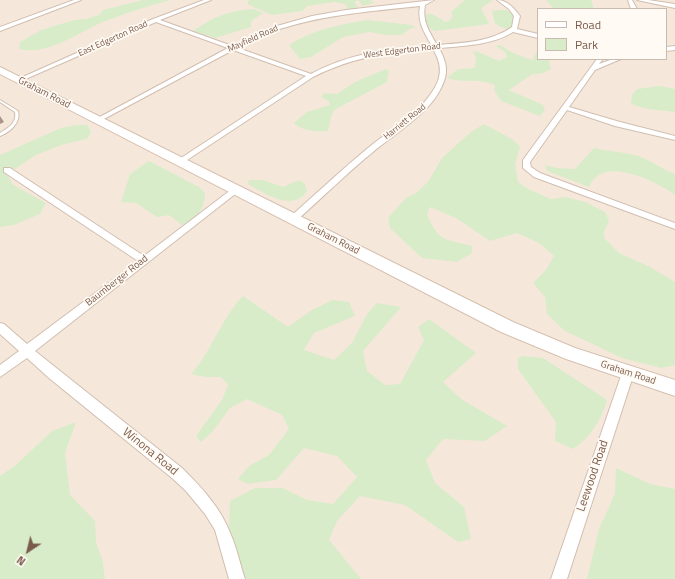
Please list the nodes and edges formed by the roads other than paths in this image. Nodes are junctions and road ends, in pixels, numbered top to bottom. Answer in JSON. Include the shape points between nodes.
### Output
{"nodes":[{"id":1,"x":79,"y":0,"type":"edge"},
{"id":2,"x":209,"y":0,"type":"edge"},
{"id":3,"x":432,"y":0,"type":"edge"},
{"id":4,"x":499,"y":0,"type":"edge"},
{"id":5,"x":640,"y":0,"type":"edge"},
{"id":6,"x":423,"y":4,"type":"junction"},
{"id":7,"x":675,"y":6,"type":"edge"},
{"id":8,"x":155,"y":20,"type":"junction"},
{"id":9,"x":0,"y":30,"type":"edge"},
{"id":10,"x":514,"y":30,"type":"junction"},
{"id":11,"x":537,"y":36,"type":"edge"},
{"id":12,"x":436,"y":46,"type":"junction"},
{"id":13,"x":232,"y":48,"type":"junction"},
{"id":14,"x":599,"y":60,"type":"edge"},
{"id":15,"x":615,"y":60,"type":"edge"},
{"id":16,"x":595,"y":68,"type":"junction"},
{"id":17,"x":0,"y":70,"type":"edge"},
{"id":18,"x":311,"y":76,"type":"junction"},
{"id":19,"x":19,"y":80,"type":"junction"},
{"id":20,"x":0,"y":101,"type":"edge"},
{"id":21,"x":566,"y":108,"type":"junction"},
{"id":22,"x":98,"y":120,"type":"junction"},
{"id":23,"x":0,"y":135,"type":"edge"},
{"id":24,"x":675,"y":138,"type":"edge"},
{"id":25,"x":181,"y":162,"type":"junction"},
{"id":26,"x":7,"y":170,"type":"dead end"},
{"id":27,"x":235,"y":191,"type":"junction"},
{"id":28,"x":293,"y":219,"type":"junction"},
{"id":29,"x":675,"y":226,"type":"edge"},
{"id":30,"x":144,"y":260,"type":"junction"},
{"id":31,"x":0,"y":326,"type":"edge"},
{"id":32,"x":28,"y":352,"type":"junction"},
{"id":33,"x":0,"y":372,"type":"edge"},
{"id":34,"x":628,"y":373,"type":"junction"},
{"id":35,"x":675,"y":388,"type":"edge"},
{"id":36,"x":237,"y":579,"type":"edge"},
{"id":37,"x":559,"y":579,"type":"edge"}],
"edges":[{"from":1,"to":9,"type":"street"},
{"from":2,"to":8,"type":"street","name":"East Edgerton Road"},
{"from":3,"to":6,"type":"street"},
{"from":4,"to":10,"type":"street","via":[[512,8],[516,14]]},
{"from":5,"to":7,"type":"street"},
{"from":6,"to":12,"type":"street","name":"Harriett Road","via":[[422,23]]},
{"from":6,"to":13,"type":"street","name":"Mayfield Road","via":[[312,18],[278,27]]},
{"from":8,"to":13,"type":"street"},
{"from":8,"to":19,"type":"street","name":"East Edgerton Road"},
{"from":10,"to":11,"type":"street"},
{"from":10,"to":12,"type":"street","name":"West Edgerton Road","via":[[486,41]]},
{"from":12,"to":18,"type":"street","name":"West Edgerton Road","via":[[369,54],[332,65]]},
{"from":12,"to":28,"type":"street","name":"Harriett Road","via":[[443,61],[443,75],[438,89],[429,102],[370,150]]},
{"from":13,"to":18,"type":"street"},
{"from":13,"to":22,"type":"street","name":"Mayfield Road"},
{"from":14,"to":16,"type":"street"},
{"from":15,"to":16,"type":"street"},
{"from":16,"to":21,"type":"street"},
{"from":17,"to":19,"type":"main road","name":"Graham Road"},
{"from":18,"to":25,"type":"street","name":"West Edgerton Road"},
{"from":19,"to":22,"type":"main road","name":"Graham Road"},
{"from":20,"to":23,"type":"lane","via":[[17,112],[18,116],[15,123]]},
{"from":21,"to":24,"type":"street","via":[[630,128]]},
{"from":21,"to":29,"type":"street","via":[[526,162],[527,168],[537,175]]},
{"from":22,"to":25,"type":"main road","name":"Graham Road"},
{"from":25,"to":27,"type":"main road","name":"Graham Road"},
{"from":26,"to":30,"type":"street"},
{"from":27,"to":28,"type":"main road","name":"Graham Road"},
{"from":27,"to":30,"type":"street","name":"Baumberger Road"},
{"from":28,"to":34,"type":"main road","name":"Graham Road","via":[[507,327],[572,354]]},
{"from":30,"to":32,"type":"street","name":"Baumberger Road"},
{"from":31,"to":32,"type":"street","name":"Winona Road"},
{"from":32,"to":33,"type":"street","name":"Baumberger Road"},
{"from":32,"to":36,"type":"street","name":"Winona Road","via":[[192,488],[219,524],[230,551]]},
{"from":34,"to":35,"type":"main road","name":"Graham Road"},
{"from":34,"to":37,"type":"street","name":"Leewood Road"}]}
